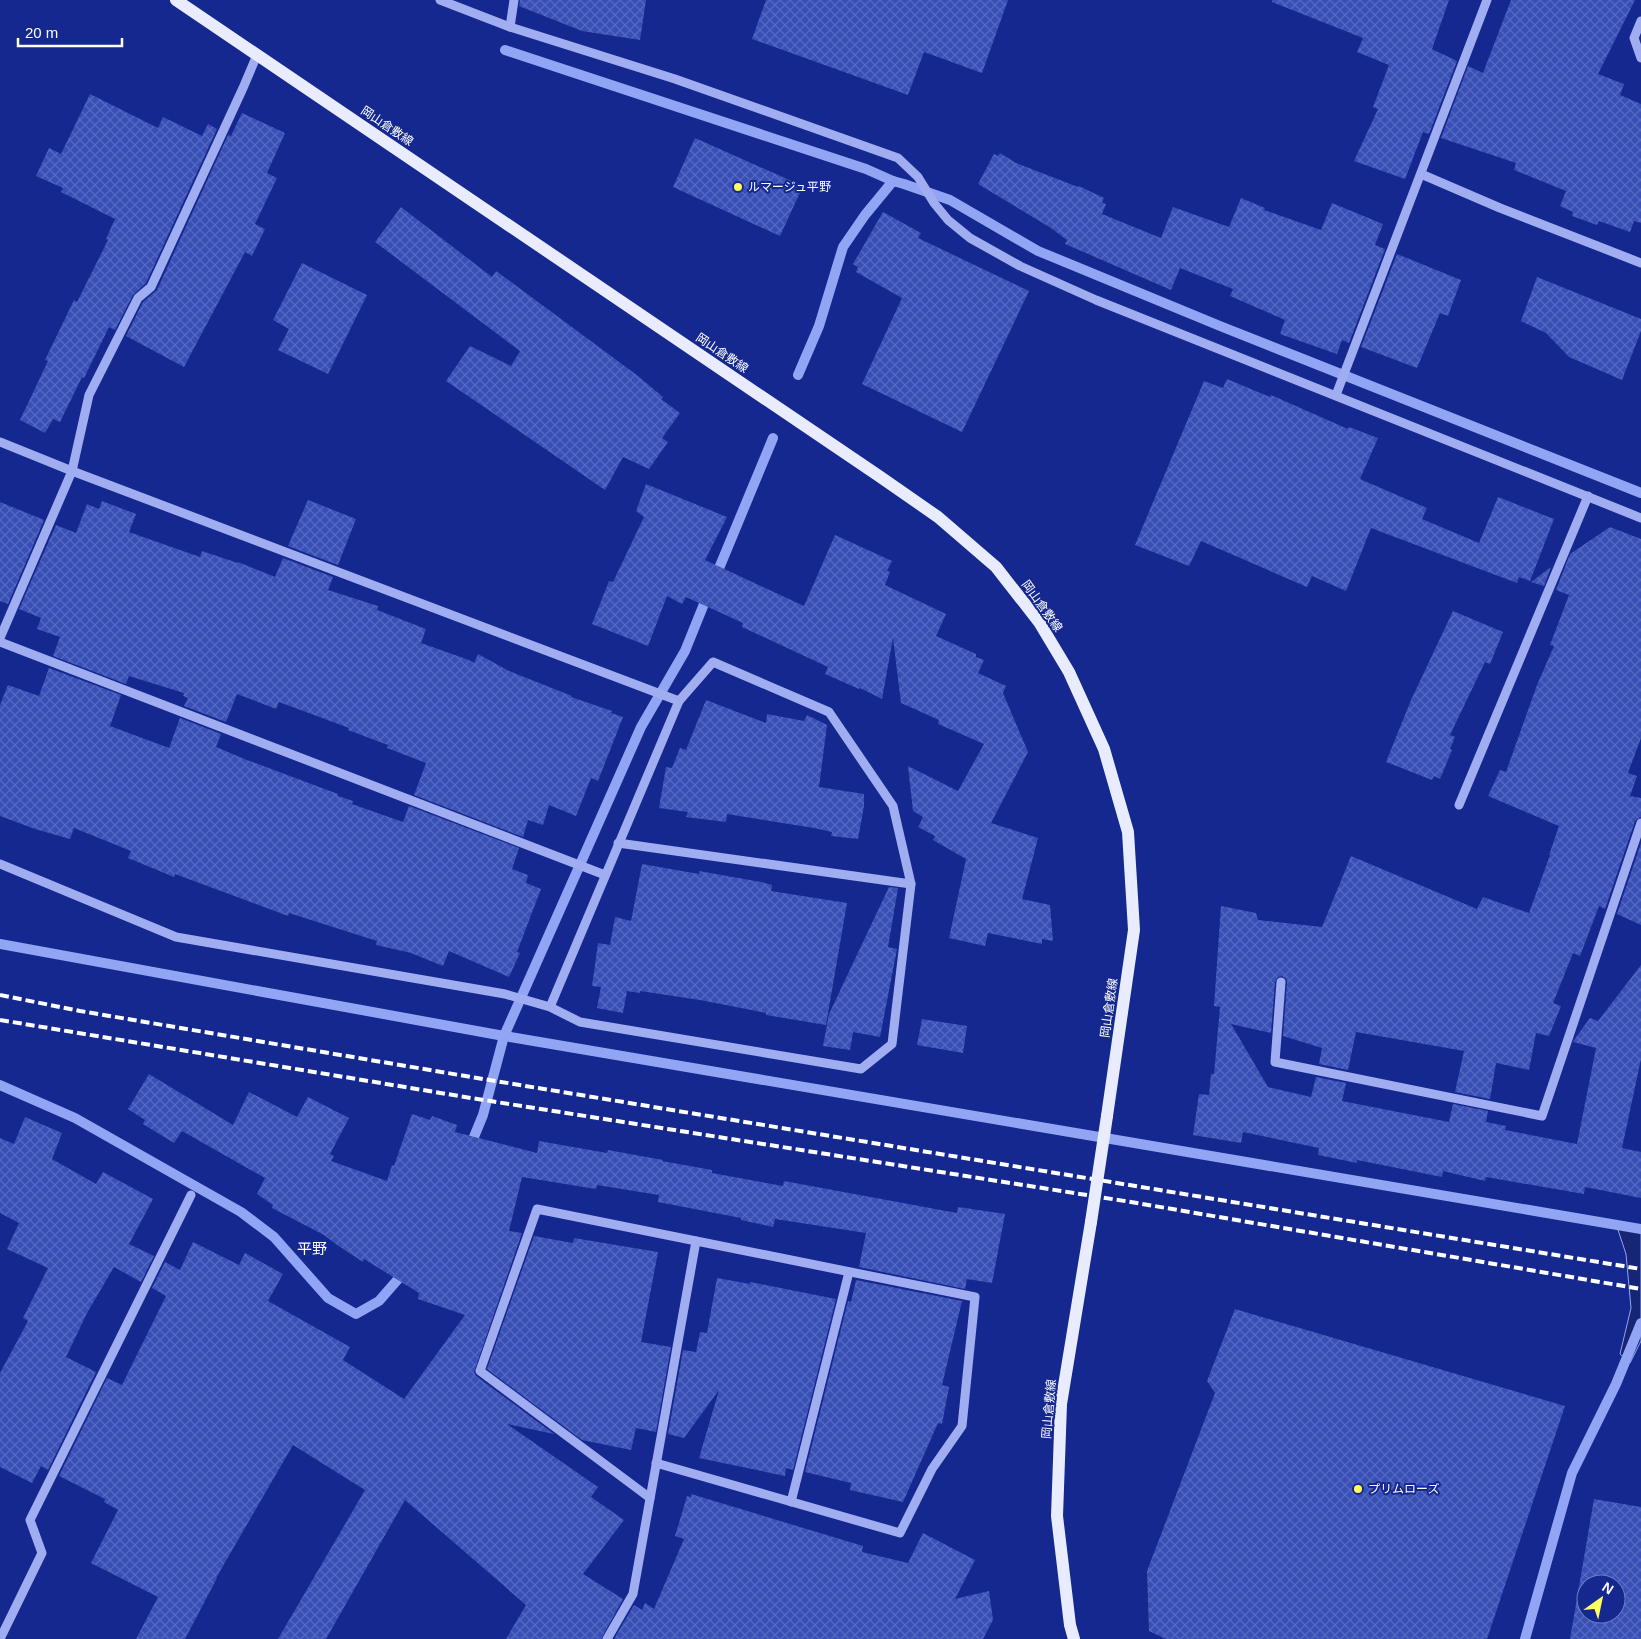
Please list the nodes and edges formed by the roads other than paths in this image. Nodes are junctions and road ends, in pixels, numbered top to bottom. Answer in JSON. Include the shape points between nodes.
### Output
{"nodes":[{"id":1,"x":176,"y":0,"type":"edge"},
{"id":2,"x":440,"y":0,"type":"edge"},
{"id":3,"x":514,"y":0,"type":"edge"},
{"id":4,"x":1487,"y":0,"type":"edge"},
{"id":5,"x":1641,"y":21,"type":"edge"},
{"id":6,"x":510,"y":27,"type":"junction"},
{"id":7,"x":257,"y":55,"type":"junction"},
{"id":8,"x":1641,"y":58,"type":"edge"},
{"id":9,"x":1421,"y":174,"type":"junction"},
{"id":10,"x":1641,"y":263,"type":"edge"},
{"id":11,"x":1336,"y":395,"type":"junction"},
{"id":12,"x":0,"y":442,"type":"edge"},
{"id":13,"x":72,"y":472,"type":"junction"},
{"id":14,"x":1588,"y":496,"type":"junction"},
{"id":15,"x":1641,"y":518,"type":"edge"},
{"id":16,"x":0,"y":640,"type":"edge"},
{"id":17,"x":679,"y":701,"type":"junction"},
{"id":18,"x":1459,"y":805,"type":"dead end"},
{"id":19,"x":1641,"y":823,"type":"edge"},
{"id":20,"x":618,"y":843,"type":"junction"},
{"id":21,"x":0,"y":864,"type":"edge"},
{"id":22,"x":604,"y":875,"type":"junction"},
{"id":23,"x":911,"y":884,"type":"junction"},
{"id":24,"x":1281,"y":982,"type":"dead end"},
{"id":25,"x":550,"y":1007,"type":"junction"},
{"id":26,"x":191,"y":1196,"type":"dead end"},
{"id":27,"x":696,"y":1241,"type":"junction"},
{"id":28,"x":849,"y":1272,"type":"junction"},
{"id":29,"x":656,"y":1463,"type":"junction"},
{"id":30,"x":650,"y":1498,"type":"junction"},
{"id":31,"x":791,"y":1502,"type":"junction"},
{"id":32,"x":0,"y":1639,"type":"edge"},
{"id":33,"x":607,"y":1639,"type":"edge"},
{"id":34,"x":1074,"y":1639,"type":"edge"}],
"edges":[{"from":1,"to":7,"type":"main road","name":"岡山倉敷線"},
{"from":2,"to":6,"type":"street"},
{"from":3,"to":6,"type":"street"},
{"from":4,"to":9,"type":"street"},
{"from":5,"to":8,"type":"street","via":[[1634,38]]},
{"from":6,"to":11,"type":"street","via":[[675,79],[898,158],[918,177],[948,220],[970,238],[1020,266],[1096,300]]},
{"from":7,"to":13,"type":"street","via":[[151,287],[138,298],[89,395]]},
{"from":7,"to":34,"type":"main road","name":"岡山倉敷線","bridge":true,"via":[[938,517],[996,567],[1039,622],[1070,672],[1104,749],[1128,832],[1134,930],[1061,1404],[1057,1516]]},
{"from":9,"to":10,"type":"street"},
{"from":9,"to":11,"type":"street"},
{"from":11,"to":14,"type":"street"},
{"from":12,"to":13,"type":"street"},
{"from":13,"to":16,"type":"street"},
{"from":13,"to":17,"type":"street"},
{"from":14,"to":15,"type":"street"},
{"from":14,"to":18,"type":"street"},
{"from":16,"to":22,"type":"street"},
{"from":17,"to":20,"type":"street"},
{"from":17,"to":23,"type":"street","via":[[713,662],[829,712],[893,806]]},
{"from":19,"to":24,"type":"street","via":[[1542,1116],[1275,1062]]},
{"from":20,"to":22,"type":"street"},
{"from":20,"to":23,"type":"street"},
{"from":21,"to":25,"type":"street","via":[[176,938],[505,994]]},
{"from":22,"to":25,"type":"street"},
{"from":23,"to":25,"type":"street","via":[[892,1044],[861,1068],[580,1022]]},
{"from":26,"to":32,"type":"street","via":[[30,1520],[42,1553]]},
{"from":27,"to":28,"type":"street"},
{"from":27,"to":29,"type":"street"},
{"from":27,"to":30,"type":"street","via":[[537,1209],[480,1371]]},
{"from":28,"to":31,"type":"street"},
{"from":28,"to":31,"type":"street","via":[[975,1297],[962,1426],[932,1470],[900,1533]]},
{"from":29,"to":30,"type":"street"},
{"from":29,"to":31,"type":"street"},
{"from":30,"to":33,"type":"street","via":[[633,1594]]}]}
